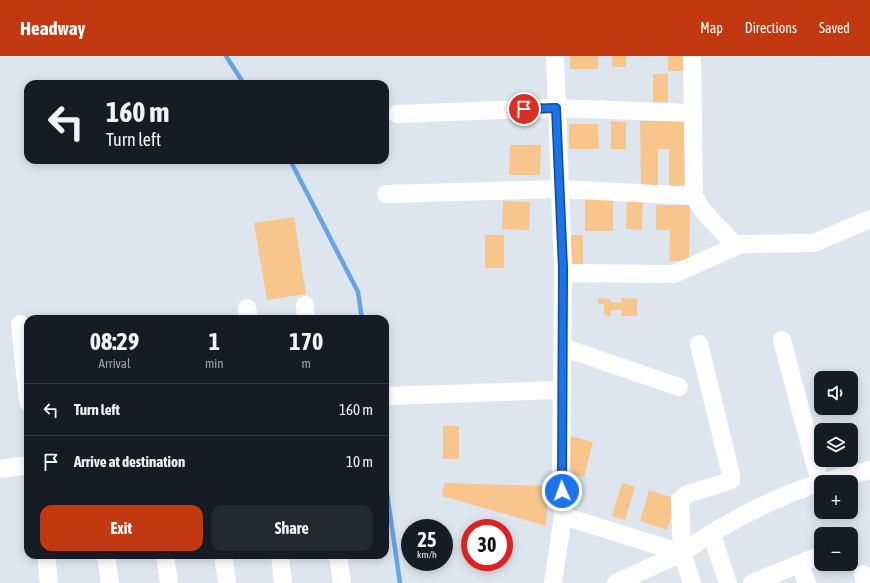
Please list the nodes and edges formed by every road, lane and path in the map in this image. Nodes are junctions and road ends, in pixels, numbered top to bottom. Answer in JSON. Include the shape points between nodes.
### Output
{"nodes":[{"id":1,"x":555,"y":56,"type":"edge"},
{"id":2,"x":692,"y":56,"type":"edge"},
{"id":3,"x":556,"y":108,"type":"junction"},
{"id":4,"x":693,"y":113,"type":"junction"},
{"id":5,"x":397,"y":114,"type":"dead end"},
{"id":6,"x":560,"y":189,"type":"junction"},
{"id":7,"x":386,"y":194,"type":"dead end"},
{"id":8,"x":694,"y":196,"type":"junction"},
{"id":9,"x":870,"y":219,"type":"edge"},
{"id":10,"x":736,"y":246,"type":"junction"},
{"id":11,"x":563,"y":273,"type":"junction"},
{"id":12,"x":20,"y":324,"type":"dead end"},
{"id":13,"x":782,"y":340,"type":"dead end"},
{"id":14,"x":699,"y":344,"type":"dead end"},
{"id":15,"x":562,"y":347,"type":"junction"},
{"id":16,"x":24,"y":363,"type":"edge"},
{"id":17,"x":679,"y":387,"type":"dead end"},
{"id":18,"x":561,"y":390,"type":"junction"},
{"id":19,"x":389,"y":396,"type":"edge"},
{"id":20,"x":24,"y":466,"type":"edge"},
{"id":21,"x":0,"y":469,"type":"edge"},
{"id":22,"x":870,"y":470,"type":"edge"},
{"id":23,"x":819,"y":475,"type":"edge"},
{"id":24,"x":850,"y":475,"type":"edge"},
{"id":25,"x":814,"y":485,"type":"edge"},
{"id":26,"x":563,"y":516,"type":"junction"},
{"id":27,"x":711,"y":533,"type":"junction"},
{"id":28,"x":682,"y":554,"type":"junction"},
{"id":29,"x":814,"y":557,"type":"edge"},
{"id":30,"x":46,"y":559,"type":"edge"},
{"id":31,"x":107,"y":559,"type":"edge"},
{"id":32,"x":166,"y":559,"type":"edge"},
{"id":33,"x":224,"y":559,"type":"edge"},
{"id":34,"x":280,"y":559,"type":"edge"},
{"id":35,"x":339,"y":559,"type":"edge"},
{"id":36,"x":799,"y":564,"type":"junction"},
{"id":37,"x":49,"y":583,"type":"edge"},
{"id":38,"x":110,"y":583,"type":"edge"},
{"id":39,"x":169,"y":583,"type":"edge"},
{"id":40,"x":227,"y":583,"type":"edge"},
{"id":41,"x":283,"y":583,"type":"edge"},
{"id":42,"x":342,"y":583,"type":"edge"},
{"id":43,"x":553,"y":583,"type":"edge"},
{"id":44,"x":616,"y":583,"type":"edge"},
{"id":45,"x":692,"y":583,"type":"edge"},
{"id":46,"x":728,"y":583,"type":"edge"},
{"id":47,"x":752,"y":583,"type":"edge"},
{"id":48,"x":807,"y":583,"type":"edge"}],
"edges":[{"from":1,"to":3,"type":"street"},
{"from":2,"to":4,"type":"street"},
{"from":3,"to":4,"type":"street"},
{"from":3,"to":5,"type":"street"},
{"from":3,"to":6,"type":"street"},
{"from":4,"to":8,"type":"street"},
{"from":6,"to":7,"type":"street"},
{"from":6,"to":8,"type":"street"},
{"from":6,"to":11,"type":"street"},
{"from":8,"to":10,"type":"street","via":[[703,211]]},
{"from":9,"to":10,"type":"street","via":[[814,243],[748,243]]},
{"from":10,"to":11,"type":"street","via":[[674,274]]},
{"from":11,"to":15,"type":"street"},
{"from":12,"to":16,"type":"street"},
{"from":13,"to":23,"type":"street"},
{"from":14,"to":28,"type":"street","via":[[731,480],[687,494],[680,500]]},
{"from":15,"to":17,"type":"street"},
{"from":15,"to":18,"type":"street"},
{"from":18,"to":19,"type":"street"},
{"from":18,"to":26,"type":"street"},
{"from":20,"to":21,"type":"street"},
{"from":22,"to":24,"type":"street"},
{"from":25,"to":27,"type":"street","via":[[740,517]]},
{"from":26,"to":28,"type":"street"},
{"from":26,"to":43,"type":"street"},
{"from":27,"to":28,"type":"street"},
{"from":27,"to":46,"type":"street"},
{"from":28,"to":44,"type":"street"},
{"from":28,"to":45,"type":"street"},
{"from":29,"to":36,"type":"street"},
{"from":30,"to":37,"type":"street"},
{"from":31,"to":38,"type":"street"},
{"from":32,"to":39,"type":"street"},
{"from":33,"to":40,"type":"street"},
{"from":34,"to":41,"type":"street"},
{"from":35,"to":42,"type":"street"},
{"from":36,"to":47,"type":"street"},
{"from":36,"to":48,"type":"street"}]}
